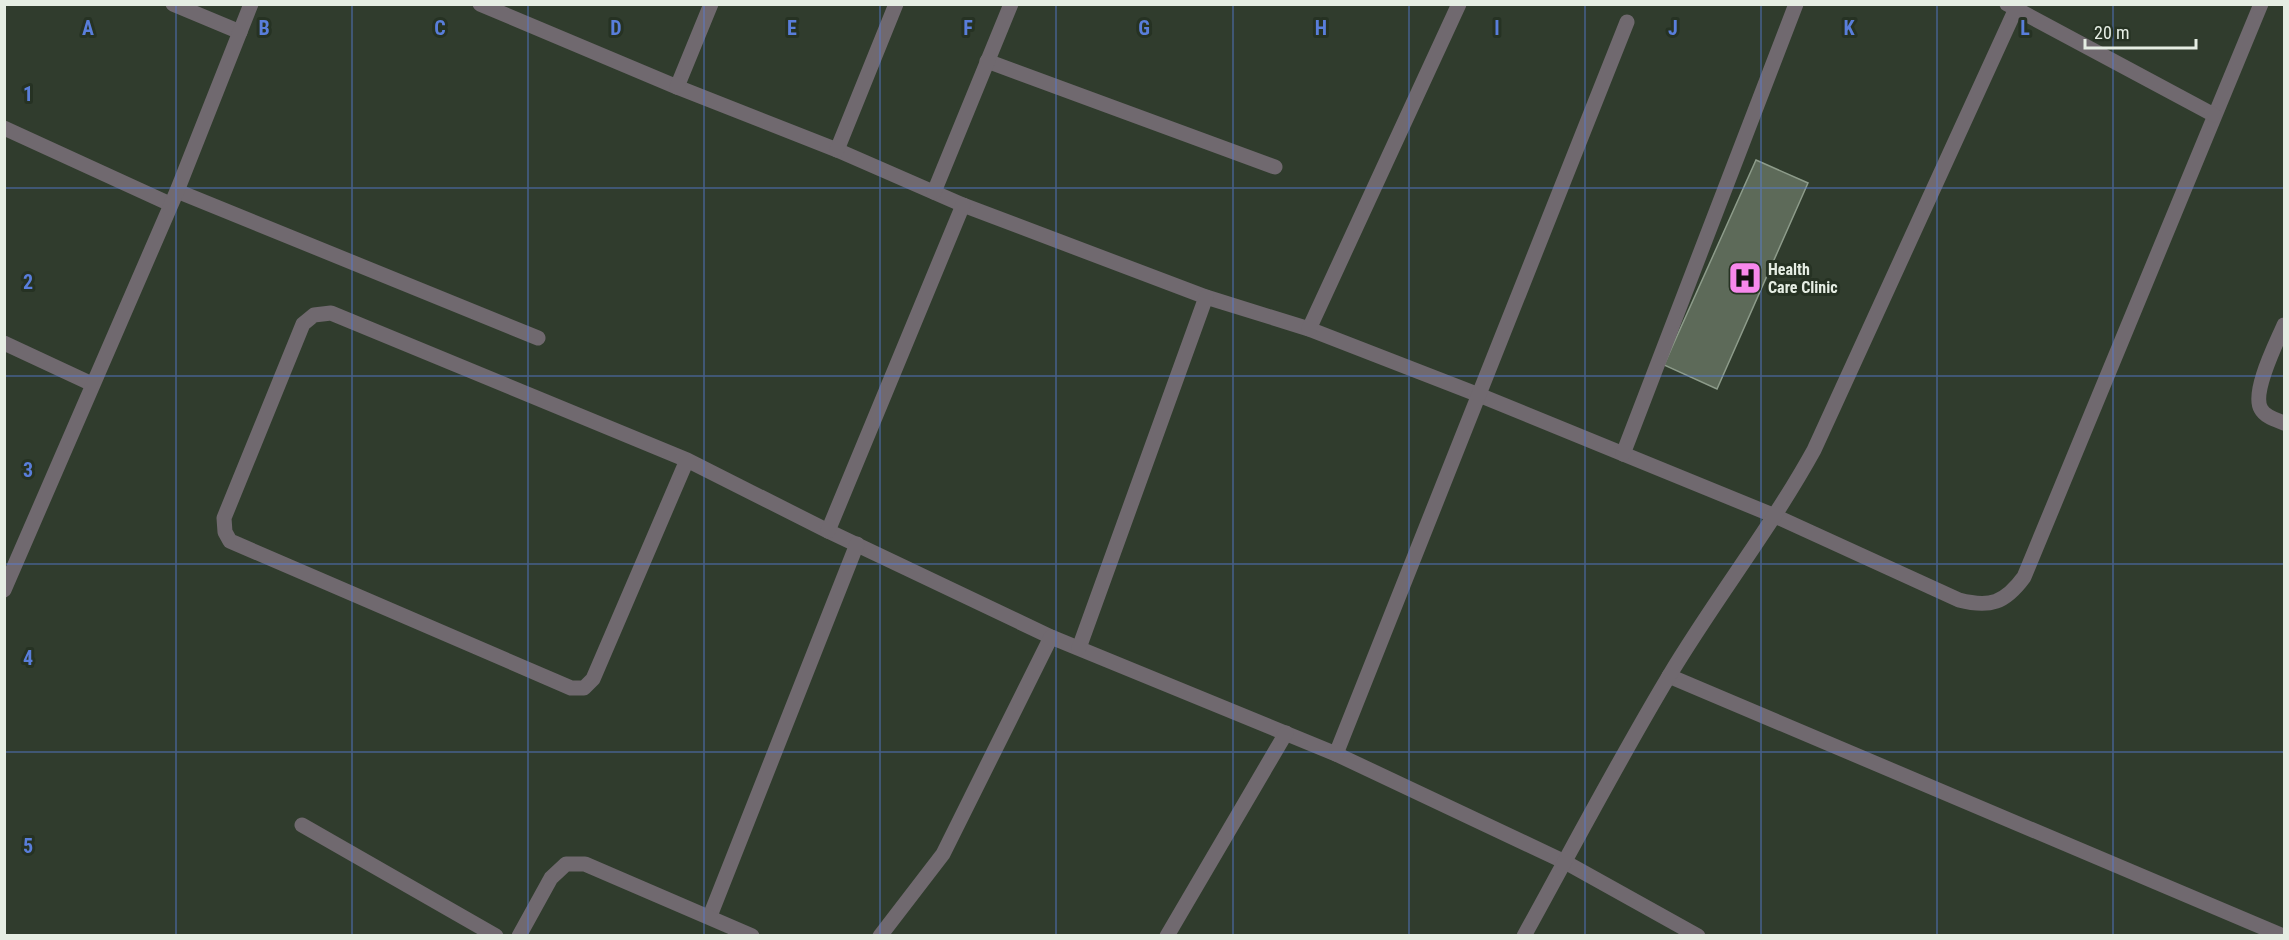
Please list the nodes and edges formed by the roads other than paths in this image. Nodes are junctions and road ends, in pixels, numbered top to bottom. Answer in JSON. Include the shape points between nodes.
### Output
{"nodes":[{"id":1,"x":173,"y":4,"type":"edge"},
{"id":2,"x":251,"y":4,"type":"edge"},
{"id":3,"x":480,"y":4,"type":"edge"},
{"id":4,"x":711,"y":4,"type":"edge"},
{"id":5,"x":896,"y":4,"type":"edge"},
{"id":6,"x":1011,"y":4,"type":"edge"},
{"id":7,"x":1459,"y":4,"type":"edge"},
{"id":8,"x":1796,"y":4,"type":"edge"},
{"id":9,"x":2261,"y":4,"type":"edge"},
{"id":10,"x":2014,"y":6,"type":"edge"},
{"id":11,"x":1627,"y":22,"type":"dead end"},
{"id":12,"x":240,"y":32,"type":"junction"},
{"id":13,"x":987,"y":61,"type":"junction"},
{"id":14,"x":677,"y":87,"type":"junction"},
{"id":15,"x":2214,"y":115,"type":"junction"},
{"id":16,"x":4,"y":128,"type":"edge"},
{"id":17,"x":837,"y":150,"type":"junction"},
{"id":18,"x":1275,"y":167,"type":"dead end"},
{"id":19,"x":934,"y":192,"type":"junction"},
{"id":20,"x":173,"y":197,"type":"junction"},
{"id":21,"x":963,"y":205,"type":"junction"},
{"id":22,"x":1206,"y":297,"type":"junction"},
{"id":23,"x":2284,"y":325,"type":"edge"},
{"id":24,"x":1309,"y":329,"type":"junction"},
{"id":25,"x":537,"y":338,"type":"dead end"},
{"id":26,"x":4,"y":344,"type":"edge"},
{"id":27,"x":92,"y":384,"type":"junction"},
{"id":28,"x":1479,"y":395,"type":"junction"},
{"id":29,"x":2284,"y":423,"type":"edge"},
{"id":30,"x":1623,"y":454,"type":"junction"},
{"id":31,"x":687,"y":460,"type":"junction"},
{"id":32,"x":1775,"y":516,"type":"junction"},
{"id":33,"x":828,"y":531,"type":"junction"},
{"id":34,"x":857,"y":544,"type":"junction"},
{"id":35,"x":9,"y":567,"type":"edge"},
{"id":36,"x":4,"y":590,"type":"edge"},
{"id":37,"x":1051,"y":637,"type":"junction"},
{"id":38,"x":1079,"y":648,"type":"junction"},
{"id":39,"x":1669,"y":676,"type":"junction"},
{"id":40,"x":1286,"y":733,"type":"junction"},
{"id":41,"x":1336,"y":754,"type":"junction"},
{"id":42,"x":302,"y":825,"type":"dead end"},
{"id":43,"x":1565,"y":861,"type":"junction"},
{"id":44,"x":710,"y":916,"type":"junction"},
{"id":45,"x":496,"y":936,"type":"edge"},
{"id":46,"x":519,"y":936,"type":"edge"},
{"id":47,"x":752,"y":936,"type":"edge"},
{"id":48,"x":880,"y":936,"type":"edge"},
{"id":49,"x":1167,"y":936,"type":"edge"},
{"id":50,"x":1524,"y":936,"type":"edge"},
{"id":51,"x":1698,"y":936,"type":"edge"},
{"id":52,"x":2283,"y":936,"type":"edge"}],
"edges":[{"from":1,"to":12,"type":"street"},
{"from":2,"to":12,"type":"street"},
{"from":3,"to":14,"type":"street"},
{"from":4,"to":14,"type":"street"},
{"from":5,"to":17,"type":"street"},
{"from":6,"to":13,"type":"street"},
{"from":7,"to":24,"type":"street"},
{"from":8,"to":30,"type":"street"},
{"from":9,"to":15,"type":"street"},
{"from":10,"to":15,"type":"street"},
{"from":10,"to":32,"type":"street","via":[[1814,450]]},
{"from":11,"to":28,"type":"street"},
{"from":12,"to":20,"type":"street"},
{"from":13,"to":18,"type":"street"},
{"from":13,"to":19,"type":"street"},
{"from":14,"to":17,"type":"street"},
{"from":15,"to":32,"type":"street","via":[[2024,577],[2013,592],[1997,602],[1979,605],[1959,600]]},
{"from":16,"to":20,"type":"street"},
{"from":17,"to":19,"type":"street"},
{"from":19,"to":21,"type":"street"},
{"from":20,"to":25,"type":"street"},
{"from":20,"to":27,"type":"street"},
{"from":21,"to":22,"type":"street"},
{"from":21,"to":33,"type":"street"},
{"from":22,"to":24,"type":"street"},
{"from":22,"to":38,"type":"street"},
{"from":23,"to":29,"type":"street","via":[[2258,398],[2261,410]]},
{"from":24,"to":28,"type":"street"},
{"from":26,"to":27,"type":"street"},
{"from":27,"to":35,"type":"street"},
{"from":28,"to":30,"type":"street"},
{"from":28,"to":41,"type":"street"},
{"from":30,"to":32,"type":"street"},
{"from":31,"to":31,"type":"street","via":[[593,680],[584,688],[571,688],[374,604],[230,541],[225,532],[224,518],[303,324],[314,315],[331,314]]},
{"from":31,"to":33,"type":"street"},
{"from":32,"to":39,"type":"street"},
{"from":33,"to":34,"type":"street"},
{"from":34,"to":37,"type":"street"},
{"from":34,"to":44,"type":"street"},
{"from":35,"to":36,"type":"street"},
{"from":37,"to":38,"type":"street"},
{"from":37,"to":48,"type":"street","via":[[943,854]]},
{"from":38,"to":40,"type":"street"},
{"from":39,"to":43,"type":"street"},
{"from":39,"to":52,"type":"street"},
{"from":40,"to":41,"type":"street"},
{"from":40,"to":49,"type":"street"},
{"from":41,"to":43,"type":"street"},
{"from":42,"to":45,"type":"street"},
{"from":43,"to":50,"type":"street"},
{"from":43,"to":51,"type":"street"},
{"from":44,"to":46,"type":"street","via":[[585,864],[566,864],[551,878]]},
{"from":44,"to":47,"type":"street"}]}
